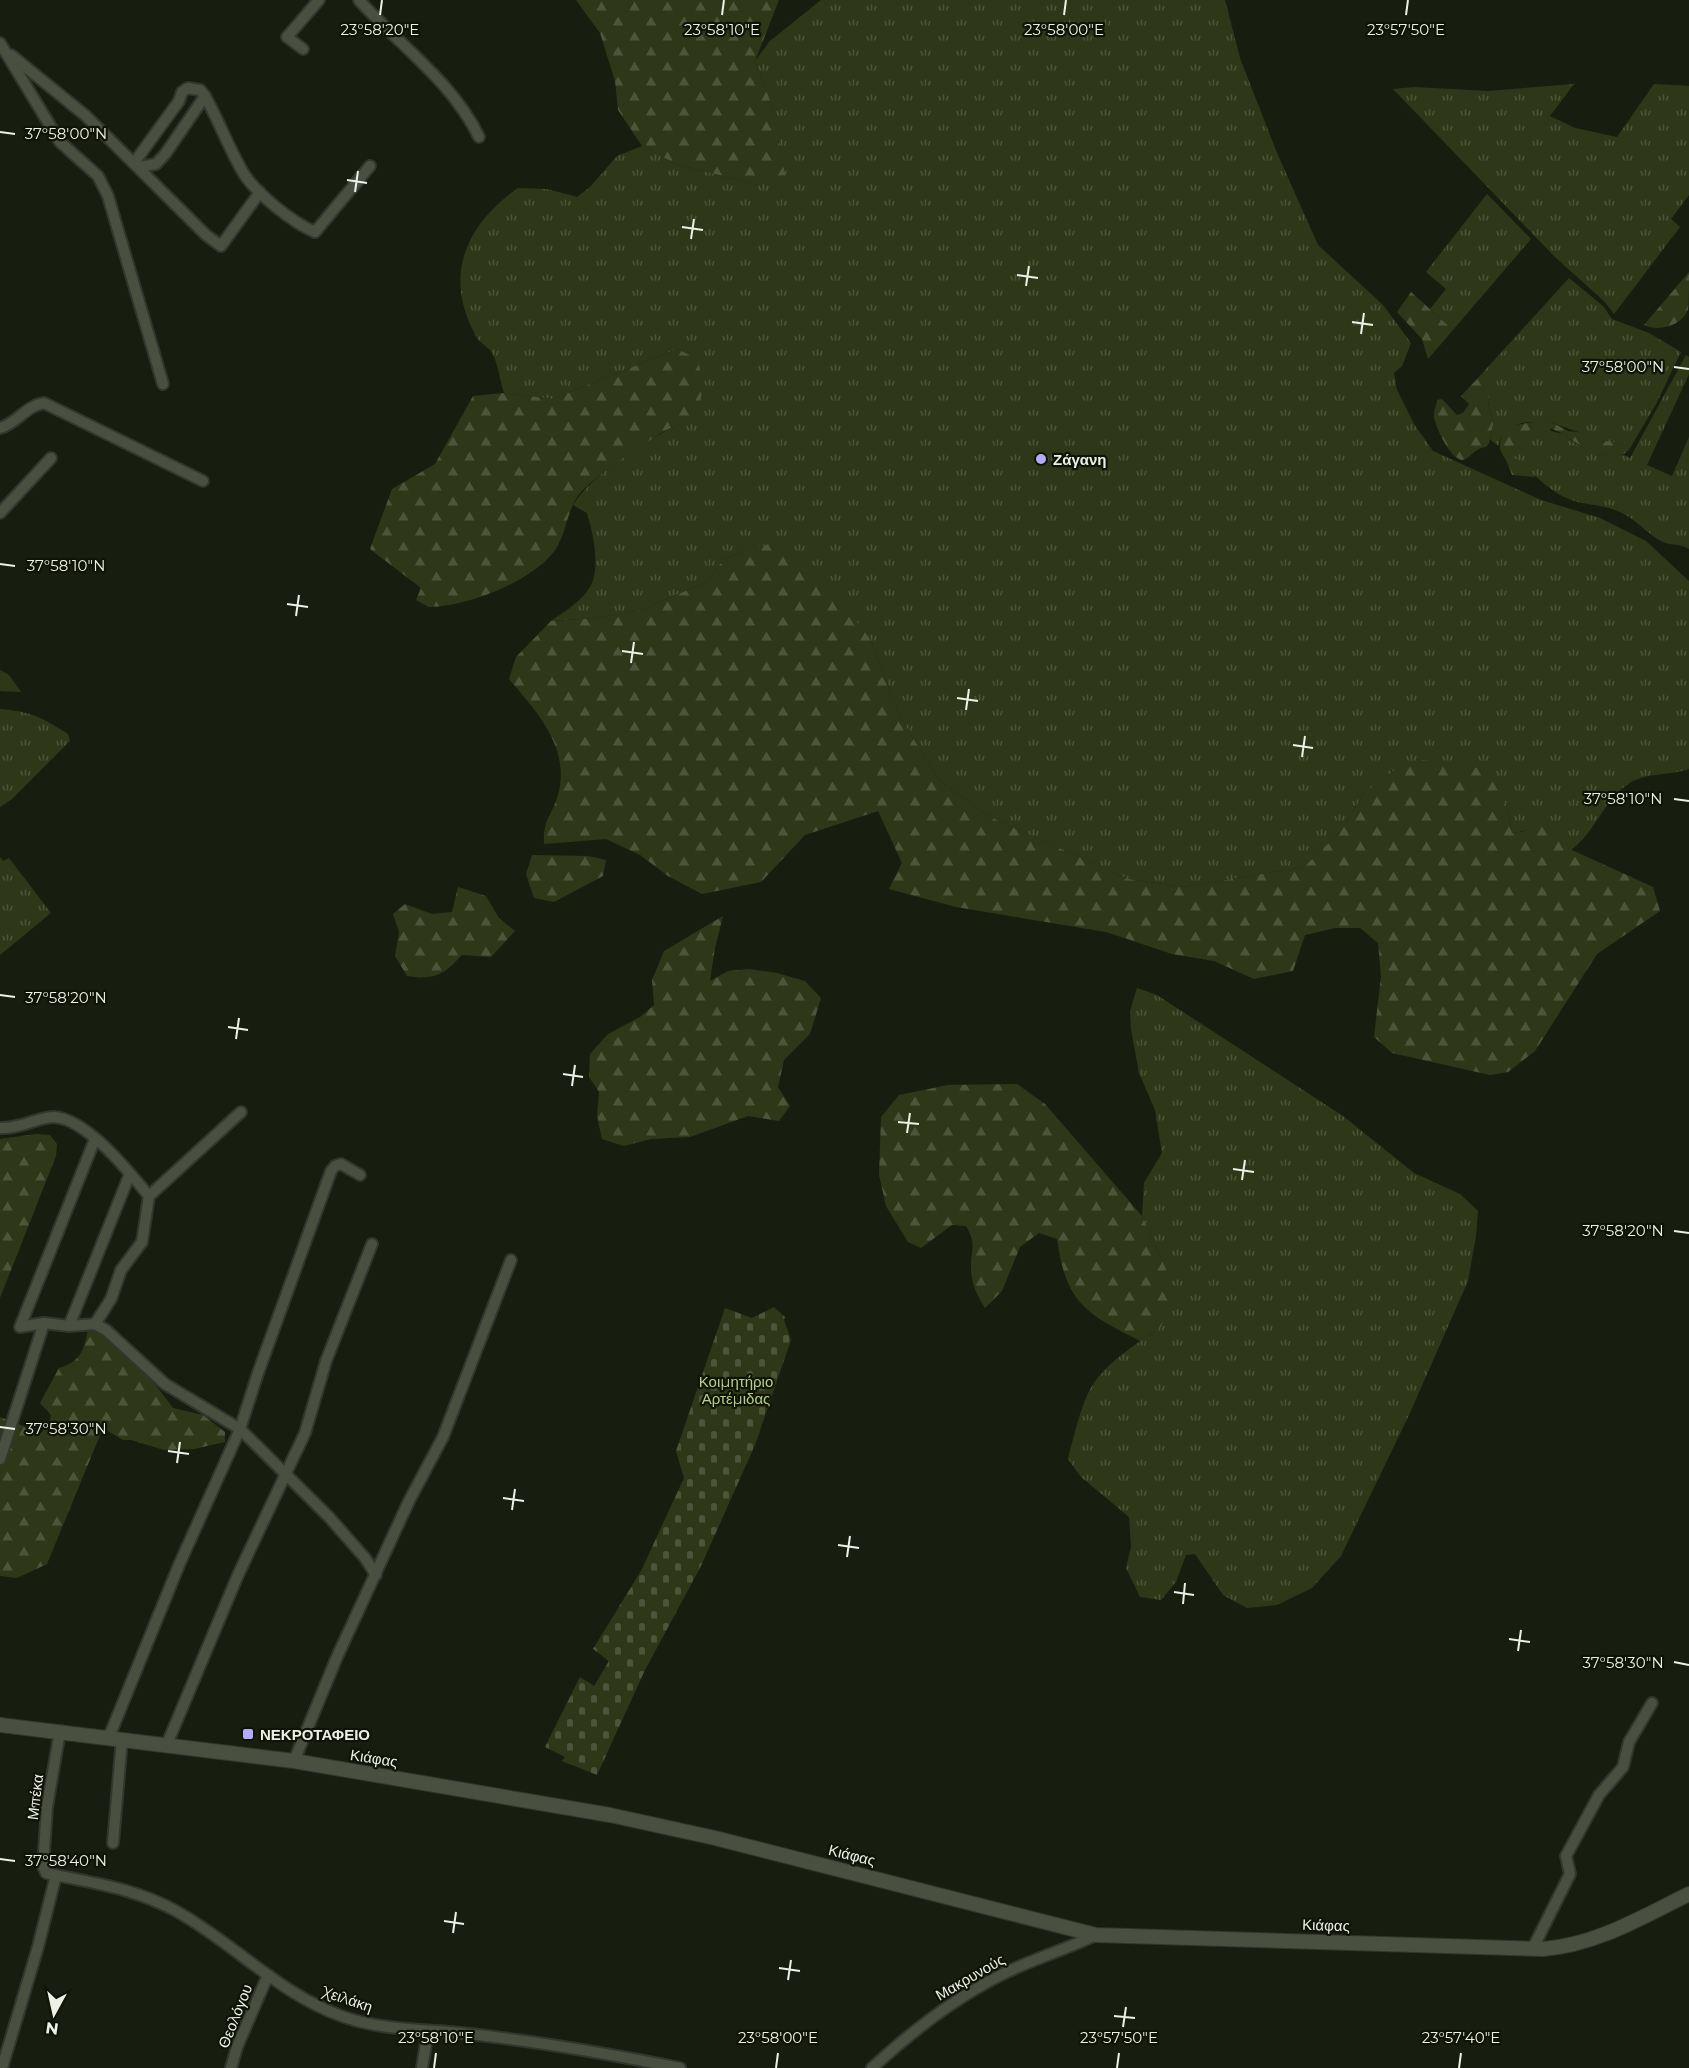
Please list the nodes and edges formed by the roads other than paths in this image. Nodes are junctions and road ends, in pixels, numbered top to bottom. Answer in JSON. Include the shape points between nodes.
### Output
{"nodes":[{"id":1,"x":318,"y":0,"type":"edge"},
{"id":2,"x":359,"y":0,"type":"edge"},
{"id":3,"x":3,"y":47,"type":"edge"},
{"id":4,"x":303,"y":50,"type":"dead end"},
{"id":5,"x":204,"y":96,"type":"junction"},
{"id":6,"x":479,"y":136,"type":"dead end"},
{"id":7,"x":136,"y":165,"type":"junction"},
{"id":8,"x":370,"y":166,"type":"dead end"},
{"id":9,"x":260,"y":192,"type":"junction"},
{"id":10,"x":163,"y":384,"type":"dead end"},
{"id":11,"x":0,"y":428,"type":"edge"},
{"id":12,"x":51,"y":458,"type":"dead end"},
{"id":13,"x":203,"y":481,"type":"dead end"},
{"id":14,"x":0,"y":513,"type":"edge"},
{"id":15,"x":241,"y":1112,"type":"dead end"},
{"id":16,"x":0,"y":1128,"type":"edge"},
{"id":17,"x":95,"y":1139,"type":"junction"},
{"id":18,"x":360,"y":1175,"type":"dead end"},
{"id":19,"x":129,"y":1176,"type":"junction"},
{"id":20,"x":149,"y":1196,"type":"junction"},
{"id":21,"x":372,"y":1244,"type":"dead end"},
{"id":22,"x":511,"y":1260,"type":"dead end"},
{"id":23,"x":44,"y":1323,"type":"junction"},
{"id":24,"x":95,"y":1324,"type":"junction"},
{"id":25,"x":69,"y":1326,"type":"junction"},
{"id":26,"x":240,"y":1429,"type":"junction"},
{"id":27,"x":0,"y":1459,"type":"edge"},
{"id":28,"x":287,"y":1473,"type":"junction"},
{"id":29,"x":376,"y":1575,"type":"junction"},
{"id":30,"x":1652,"y":1703,"type":"dead end"},
{"id":31,"x":0,"y":1725,"type":"edge"},
{"id":32,"x":60,"y":1731,"type":"junction"},
{"id":33,"x":115,"y":1738,"type":"junction"},
{"id":34,"x":167,"y":1744,"type":"junction"},
{"id":35,"x":294,"y":1761,"type":"junction"},
{"id":36,"x":113,"y":1843,"type":"dead end"},
{"id":37,"x":43,"y":1866,"type":"joint"},
{"id":38,"x":56,"y":1875,"type":"junction"},
{"id":39,"x":1689,"y":1894,"type":"edge"},
{"id":40,"x":1096,"y":1935,"type":"junction"},
{"id":41,"x":1533,"y":1948,"type":"junction"},
{"id":42,"x":268,"y":1975,"type":"junction"},
{"id":43,"x":428,"y":2031,"type":"junction"},
{"id":44,"x":2,"y":2068,"type":"edge"},
{"id":45,"x":231,"y":2068,"type":"edge"},
{"id":46,"x":422,"y":2068,"type":"edge"},
{"id":47,"x":680,"y":2068,"type":"edge"},
{"id":48,"x":872,"y":2068,"type":"edge"}],
"edges":[{"from":1,"to":4,"type":"street","via":[[287,37]]},
{"from":2,"to":6,"type":"street","via":[[440,79]]},
{"from":3,"to":7,"type":"street","via":[[86,116]]},
{"from":3,"to":10,"type":"street","via":[[60,142],[98,176],[108,196]]},
{"from":5,"to":7,"type":"street","via":[[156,164]]},
{"from":5,"to":7,"type":"street","via":[[200,90],[188,88],[182,92]]},
{"from":5,"to":9,"type":"street","via":[[244,174]]},
{"from":7,"to":9,"type":"street","via":[[221,246]]},
{"from":8,"to":9,"type":"street","via":[[315,232]]},
{"from":11,"to":13,"type":"street","via":[[29,408],[45,403]]},
{"from":12,"to":14,"type":"street"},
{"from":15,"to":20,"type":"street"},
{"from":16,"to":17,"type":"street","via":[[20,1127],[53,1117],[80,1127]]},
{"from":17,"to":19,"type":"street"},
{"from":17,"to":23,"type":"street","via":[[20,1327]]},
{"from":18,"to":26,"type":"street","via":[[342,1164],[331,1171]]},
{"from":19,"to":20,"type":"street"},
{"from":19,"to":25,"type":"street"},
{"from":20,"to":24,"type":"street","via":[[142,1242],[121,1270],[111,1299]]},
{"from":21,"to":28,"type":"street"},
{"from":22,"to":29,"type":"street","via":[[443,1437]]},
{"from":23,"to":25,"type":"street"},
{"from":23,"to":27,"type":"street"},
{"from":24,"to":25,"type":"street"},
{"from":24,"to":26,"type":"street","via":[[165,1384]]},
{"from":26,"to":28,"type":"street"},
{"from":26,"to":33,"type":"street","via":[[188,1544]]},
{"from":28,"to":29,"type":"street"},
{"from":28,"to":34,"type":"street","via":[[238,1575]]},
{"from":29,"to":35,"type":"street"},
{"from":30,"to":41,"type":"street","via":[[1629,1742],[1623,1767],[1599,1795],[1566,1856],[1570,1874]]},
{"from":31,"to":32,"type":"street","name":"Κιάφας"},
{"from":32,"to":33,"type":"street","name":"Κιάφας"},
{"from":32,"to":37,"type":"street","name":"Μπέκα","via":[[47,1807]]},
{"from":33,"to":34,"type":"street","name":"Κιάφας"},
{"from":33,"to":36,"type":"street"},
{"from":34,"to":35,"type":"street","name":"Κιάφας"},
{"from":35,"to":40,"type":"street","name":"Κιάφας","via":[[663,1826]]},
{"from":37,"to":38,"type":"street","name":"Χειλάκη","via":[[46,1873]]},
{"from":38,"to":42,"type":"street","name":"Χειλάκη","via":[[113,1886],[175,1911],[217,1936]]},
{"from":38,"to":44,"type":"street"},
{"from":39,"to":41,"type":"street","name":"Κιάφας","via":[[1592,1941],[1569,1947]]},
{"from":40,"to":41,"type":"street","name":"Κιάφας"},
{"from":40,"to":48,"type":"street","name":"Μακρυνούς","via":[[1004,1973],[968,1994],[932,2016]]},
{"from":42,"to":43,"type":"street","name":"Χειλάκη","via":[[345,2018]]},
{"from":42,"to":45,"type":"street","name":"Θεολόγου"},
{"from":43,"to":46,"type":"street"},
{"from":43,"to":47,"type":"street","name":"Χειλάκη","via":[[597,2052]]}]}
